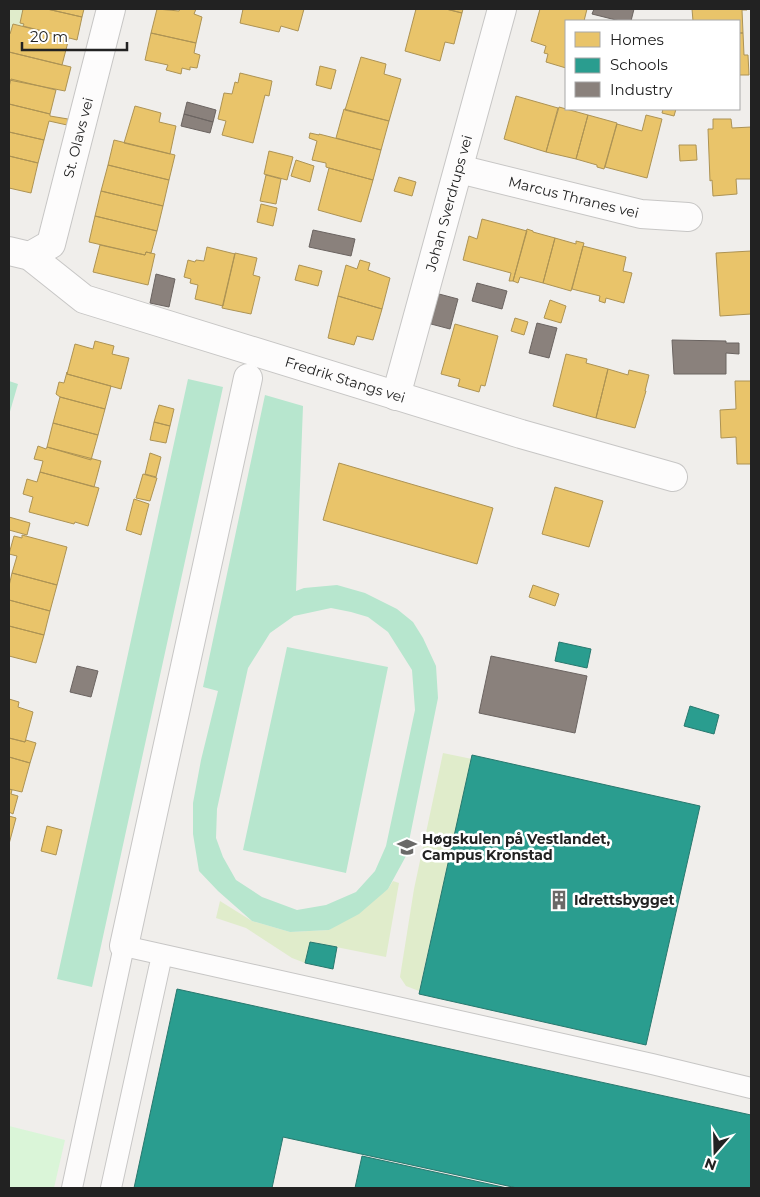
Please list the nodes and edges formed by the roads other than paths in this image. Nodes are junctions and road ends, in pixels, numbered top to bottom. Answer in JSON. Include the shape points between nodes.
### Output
{"nodes":[{"id":1,"x":111,"y":9,"type":"edge"},
{"id":2,"x":502,"y":9,"type":"edge"},
{"id":3,"x":459,"y":169,"type":"junction"},
{"id":4,"x":688,"y":218,"type":"dead end"},
{"id":5,"x":19,"y":254,"type":"edge"},
{"id":6,"x":248,"y":378,"type":"dead end"},
{"id":7,"x":396,"y":396,"type":"junction"},
{"id":8,"x":673,"y":477,"type":"dead end"},
{"id":9,"x":124,"y":946,"type":"junction"},
{"id":10,"x":162,"y":955,"type":"junction"},
{"id":11,"x":751,"y":1088,"type":"edge"},
{"id":12,"x":72,"y":1188,"type":"edge"},
{"id":13,"x":111,"y":1188,"type":"edge"}],
"edges":[{"from":1,"to":5,"type":"street","name":"St. Olavs vei","via":[[51,244]]},
{"from":2,"to":3,"type":"street","name":"Johan Sverdrups vei"},
{"from":3,"to":4,"type":"street","name":"Marcus Thranes vei","via":[[641,214]]},
{"from":3,"to":7,"type":"street","name":"Johan Sverdrups vei"},
{"from":5,"to":7,"type":"street","name":"Fredrik Stangs vei","via":[[84,299]]},
{"from":6,"to":9,"type":"street"},
{"from":7,"to":8,"type":"street","name":"Fredrik Stangs vei"},
{"from":9,"to":10,"type":"lane"},
{"from":9,"to":12,"type":"lane"},
{"from":10,"to":11,"type":"lane"},
{"from":10,"to":13,"type":"lane"}]}
